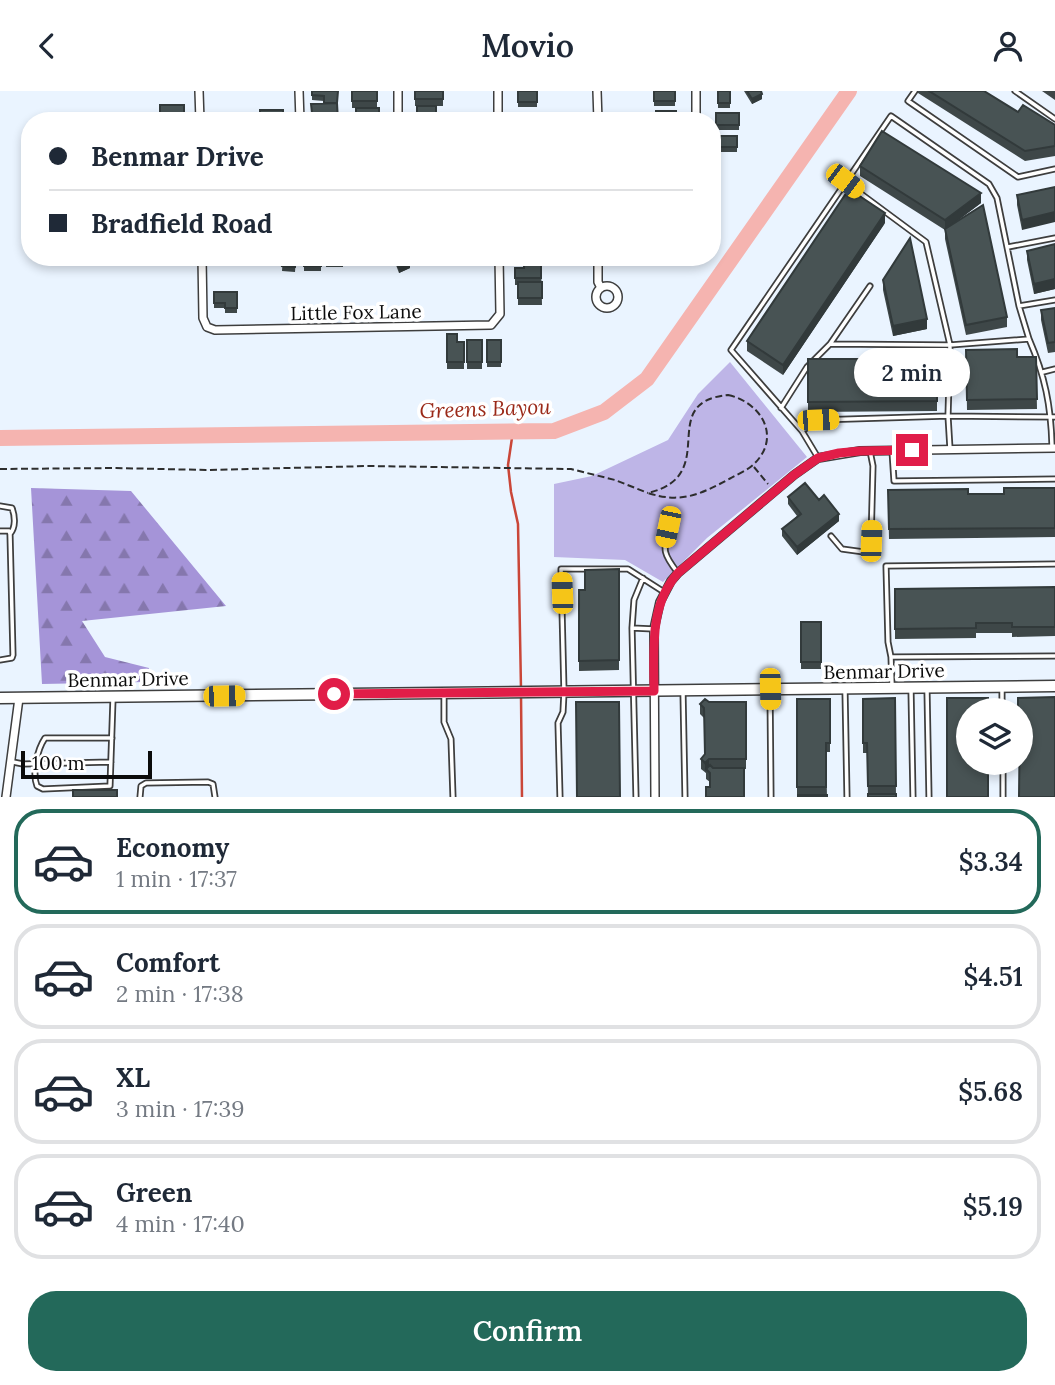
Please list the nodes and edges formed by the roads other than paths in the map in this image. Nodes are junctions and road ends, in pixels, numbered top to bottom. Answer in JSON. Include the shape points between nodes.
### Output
{"nodes":[{"id":1,"x":199,"y":91,"type":"edge"},
{"id":2,"x":299,"y":91,"type":"edge"},
{"id":3,"x":398,"y":91,"type":"edge"},
{"id":4,"x":498,"y":91,"type":"edge"},
{"id":5,"x":597,"y":91,"type":"edge"},
{"id":6,"x":696,"y":91,"type":"edge"},
{"id":7,"x":915,"y":91,"type":"edge"},
{"id":8,"x":1015,"y":91,"type":"edge"},
{"id":9,"x":200,"y":112,"type":"edge"},
{"id":10,"x":300,"y":112,"type":"edge"},
{"id":11,"x":398,"y":112,"type":"edge"},
{"id":12,"x":498,"y":112,"type":"edge"},
{"id":13,"x":598,"y":112,"type":"edge"},
{"id":14,"x":696,"y":112,"type":"edge"},
{"id":15,"x":1055,"y":119,"type":"edge"},
{"id":16,"x":1055,"y":169,"type":"edge"},
{"id":17,"x":845,"y":181,"type":"junction"},
{"id":18,"x":1055,"y":238,"type":"edge"},
{"id":19,"x":1008,"y":247,"type":"junction"},
{"id":20,"x":202,"y":266,"type":"edge"},
{"id":21,"x":499,"y":266,"type":"edge"},
{"id":22,"x":598,"y":266,"type":"edge"},
{"id":23,"x":870,"y":286,"type":"dead end"},
{"id":24,"x":601,"y":288,"type":"dead end"},
{"id":25,"x":1055,"y":300,"type":"edge"},
{"id":26,"x":1018,"y":306,"type":"junction"},
{"id":27,"x":1029,"y":339,"type":"junction"},
{"id":28,"x":830,"y":344,"type":"junction"},
{"id":29,"x":950,"y":345,"type":"junction"},
{"id":30,"x":1055,"y":369,"type":"edge"},
{"id":31,"x":1043,"y":372,"type":"junction"},
{"id":32,"x":781,"y":409,"type":"junction"},
{"id":33,"x":948,"y":416,"type":"junction"},
{"id":34,"x":1053,"y":417,"type":"edge"},
{"id":35,"x":802,"y":431,"type":"junction"},
{"id":36,"x":1054,"y":448,"type":"edge"},
{"id":37,"x":950,"y":449,"type":"junction"},
{"id":38,"x":870,"y":451,"type":"junction"},
{"id":39,"x":892,"y":451,"type":"junction"},
{"id":40,"x":818,"y":458,"type":"junction"},
{"id":41,"x":1055,"y":479,"type":"edge"},
{"id":42,"x":0,"y":506,"type":"edge"},
{"id":43,"x":668,"y":527,"type":"dead end"},
{"id":44,"x":0,"y":530,"type":"edge"},
{"id":45,"x":10,"y":534,"type":"junction"},
{"id":46,"x":831,"y":536,"type":"dead end"},
{"id":47,"x":1055,"y":564,"type":"edge"},
{"id":48,"x":678,"y":573,"type":"junction"},
{"id":49,"x":643,"y":578,"type":"junction"},
{"id":50,"x":664,"y":592,"type":"junction"},
{"id":51,"x":632,"y":628,"type":"junction"},
{"id":52,"x":654,"y":629,"type":"junction"},
{"id":53,"x":1055,"y":656,"type":"edge"},
{"id":54,"x":891,"y":657,"type":"junction"},
{"id":55,"x":0,"y":660,"type":"edge"},
{"id":56,"x":1055,"y":686,"type":"edge"},
{"id":57,"x":1002,"y":687,"type":"junction"},
{"id":58,"x":892,"y":688,"type":"junction"},
{"id":59,"x":911,"y":688,"type":"junction"},
{"id":60,"x":927,"y":688,"type":"junction"},
{"id":61,"x":770,"y":689,"type":"junction"},
{"id":62,"x":845,"y":689,"type":"junction"},
{"id":63,"x":635,"y":691,"type":"junction"},
{"id":64,"x":654,"y":691,"type":"junction"},
{"id":65,"x":683,"y":691,"type":"junction"},
{"id":66,"x":564,"y":692,"type":"junction"},
{"id":67,"x":444,"y":693,"type":"junction"},
{"id":68,"x":114,"y":697,"type":"junction"},
{"id":69,"x":0,"y":698,"type":"edge"},
{"id":70,"x":19,"y":698,"type":"junction"},
{"id":71,"x":1002,"y":698,"type":"edge"},
{"id":72,"x":112,"y":738,"type":"junction"},
{"id":73,"x":11,"y":761,"type":"junction"},
{"id":74,"x":111,"y":762,"type":"junction"},
{"id":75,"x":37,"y":764,"type":"junction"},
{"id":76,"x":1003,"y":775,"type":"edge"},
{"id":77,"x":6,"y":797,"type":"edge"},
{"id":78,"x":139,"y":797,"type":"edge"},
{"id":79,"x":215,"y":797,"type":"edge"},
{"id":80,"x":453,"y":797,"type":"edge"},
{"id":81,"x":559,"y":797,"type":"edge"},
{"id":82,"x":636,"y":797,"type":"edge"},
{"id":83,"x":656,"y":797,"type":"edge"},
{"id":84,"x":685,"y":797,"type":"edge"},
{"id":85,"x":771,"y":797,"type":"edge"},
{"id":86,"x":847,"y":797,"type":"edge"},
{"id":87,"x":913,"y":797,"type":"edge"},
{"id":88,"x":929,"y":797,"type":"edge"},
{"id":89,"x":1003,"y":797,"type":"edge"}],
"edges":[{"from":1,"to":9,"type":"street"},
{"from":2,"to":10,"type":"street"},
{"from":3,"to":11,"type":"street"},
{"from":4,"to":12,"type":"street"},
{"from":5,"to":13,"type":"street"},
{"from":6,"to":14,"type":"street"},
{"from":7,"to":16,"type":"lane","via":[[908,101],[1018,177]]},
{"from":8,"to":15,"type":"lane"},
{"from":17,"to":19,"type":"lane","via":[[891,116],[989,184],[997,198]]},
{"from":17,"to":29,"type":"lane","via":[[926,242]]},
{"from":17,"to":32,"type":"lane","via":[[731,350]]},
{"from":18,"to":19,"type":"lane"},
{"from":19,"to":26,"type":"lane"},
{"from":20,"to":21,"type":"street","name":"Little Fox Lane","via":[[207,327],[232,330],[491,325],[500,314]]},
{"from":22,"to":24,"type":"street"},
{"from":23,"to":28,"type":"lane"},
{"from":25,"to":26,"type":"lane"},
{"from":26,"to":27,"type":"lane"},
{"from":27,"to":29,"type":"lane"},
{"from":27,"to":31,"type":"lane"},
{"from":28,"to":29,"type":"lane"},
{"from":28,"to":32,"type":"lane","via":[[807,367]]},
{"from":29,"to":33,"type":"lane"},
{"from":30,"to":31,"type":"lane"},
{"from":31,"to":34,"type":"lane"},
{"from":32,"to":35,"type":"lane"},
{"from":33,"to":34,"type":"lane"},
{"from":33,"to":35,"type":"lane","via":[[818,420]]},
{"from":33,"to":37,"type":"lane"},
{"from":34,"to":36,"type":"lane"},
{"from":35,"to":40,"type":"lane"},
{"from":36,"to":37,"type":"street"},
{"from":37,"to":39,"type":"street"},
{"from":38,"to":39,"type":"street"},
{"from":38,"to":40,"type":"street"},
{"from":38,"to":46,"type":"lane","via":[[869,548],[864,552],[842,549]]},
{"from":39,"to":41,"type":"lane","via":[[894,481]]},
{"from":40,"to":48,"type":"street"},
{"from":42,"to":45,"type":"lane","via":[[12,508]]},
{"from":43,"to":48,"type":"lane","via":[[665,556]]},
{"from":44,"to":45,"type":"lane"},
{"from":45,"to":55,"type":"lane","via":[[13,655]]},
{"from":47,"to":54,"type":"lane","via":[[886,566]]},
{"from":48,"to":50,"type":"street"},
{"from":49,"to":50,"type":"lane"},
{"from":49,"to":51,"type":"lane","via":[[634,600]]},
{"from":49,"to":66,"type":"lane","via":[[628,569],[561,569]]},
{"from":50,"to":52,"type":"street"},
{"from":51,"to":52,"type":"lane"},
{"from":51,"to":63,"type":"lane"},
{"from":52,"to":64,"type":"street"},
{"from":53,"to":54,"type":"lane"},
{"from":54,"to":58,"type":"lane"},
{"from":56,"to":57,"type":"street","name":"Benmar Drive"},
{"from":57,"to":60,"type":"street","name":"Benmar Drive"},
{"from":57,"to":71,"type":"lane"},
{"from":58,"to":59,"type":"street","name":"Benmar Drive"},
{"from":58,"to":62,"type":"street","name":"Benmar Drive"},
{"from":59,"to":60,"type":"street","name":"Benmar Drive"},
{"from":59,"to":87,"type":"lane"},
{"from":60,"to":88,"type":"lane"},
{"from":61,"to":62,"type":"street","name":"Benmar Drive"},
{"from":61,"to":65,"type":"street","name":"Benmar Drive"},
{"from":61,"to":85,"type":"lane"},
{"from":62,"to":86,"type":"lane"},
{"from":63,"to":64,"type":"street","name":"Benmar Drive"},
{"from":63,"to":66,"type":"street","name":"Benmar Drive"},
{"from":63,"to":82,"type":"lane"},
{"from":64,"to":65,"type":"street","name":"Benmar Drive"},
{"from":64,"to":83,"type":"street"},
{"from":65,"to":84,"type":"lane"},
{"from":66,"to":67,"type":"street","name":"Benmar Drive"},
{"from":66,"to":81,"type":"lane","via":[[558,723]]},
{"from":67,"to":68,"type":"street","name":"Benmar Drive"},
{"from":67,"to":80,"type":"lane"},
{"from":68,"to":70,"type":"street","name":"Benmar Drive"},
{"from":68,"to":72,"type":"lane"},
{"from":69,"to":70,"type":"street","name":"Benmar Drive"},
{"from":70,"to":73,"type":"street"},
{"from":72,"to":74,"type":"lane"},
{"from":72,"to":75,"type":"lane","via":[[45,738]]},
{"from":73,"to":75,"type":"lane"},
{"from":73,"to":77,"type":"street"},
{"from":74,"to":75,"type":"lane"},
{"from":74,"to":75,"type":"lane","via":[[110,786],[43,789],[35,780]]},
{"from":76,"to":89,"type":"lane"},
{"from":78,"to":79,"type":"lane","via":[[146,783],[208,782],[213,784]]}]}
